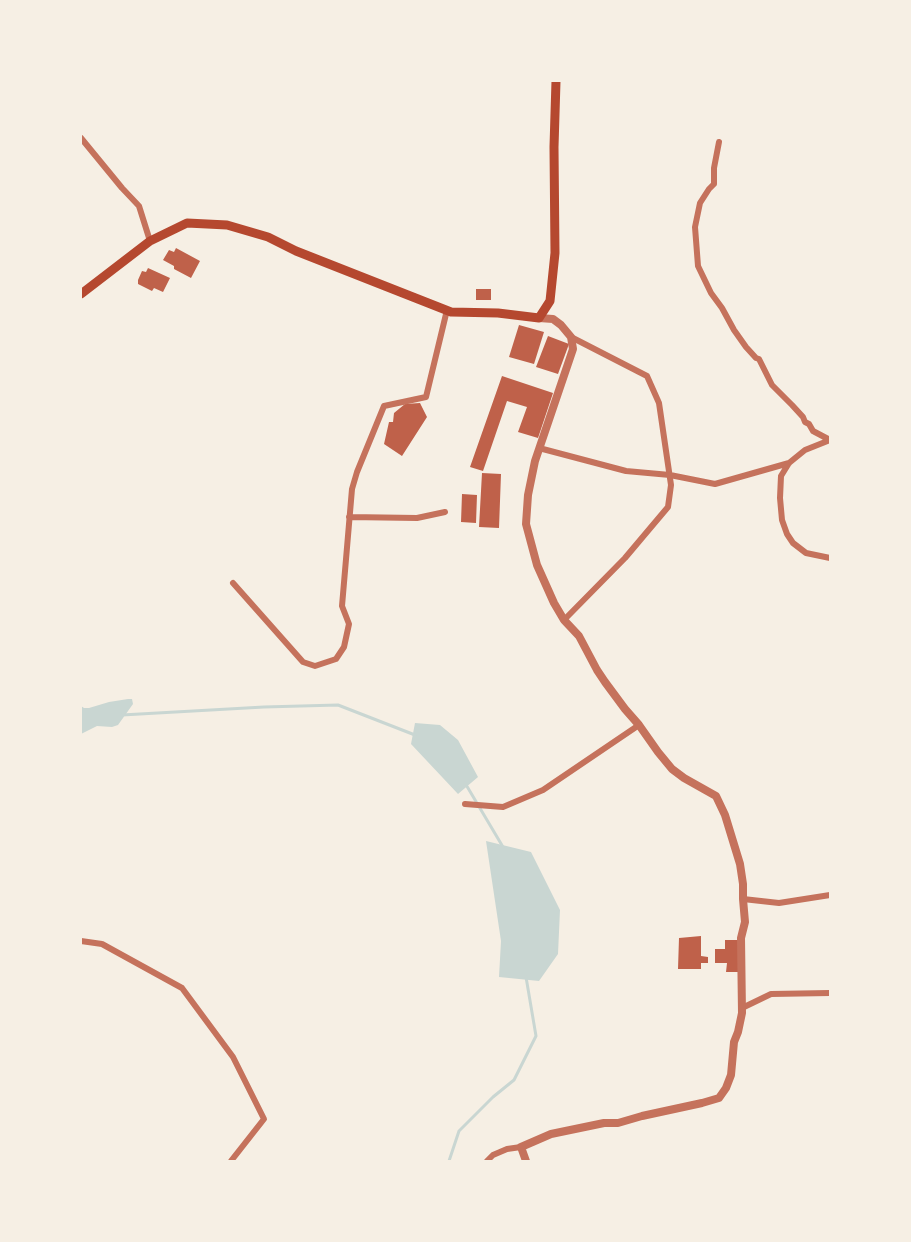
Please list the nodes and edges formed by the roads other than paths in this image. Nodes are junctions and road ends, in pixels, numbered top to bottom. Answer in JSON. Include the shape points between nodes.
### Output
{"nodes":[{"id":1,"x":556,"y":81,"type":"edge"},
{"id":2,"x":81,"y":138,"type":"edge"},
{"id":3,"x":720,"y":142,"type":"dead end"},
{"id":4,"x":150,"y":241,"type":"junction"},
{"id":5,"x":81,"y":294,"type":"edge"},
{"id":6,"x":447,"y":310,"type":"junction"},
{"id":7,"x":539,"y":318,"type":"junction"},
{"id":8,"x":571,"y":337,"type":"junction"},
{"id":9,"x":830,"y":440,"type":"edge"},
{"id":10,"x":538,"y":448,"type":"junction"},
{"id":11,"x":789,"y":463,"type":"junction"},
{"id":12,"x":670,"y":475,"type":"junction"},
{"id":13,"x":445,"y":512,"type":"dead end"},
{"id":14,"x":350,"y":517,"type":"junction"},
{"id":15,"x":830,"y":558,"type":"edge"},
{"id":16,"x":233,"y":582,"type":"dead end"},
{"id":17,"x":564,"y":620,"type":"junction"},
{"id":18,"x":639,"y":725,"type":"junction"},
{"id":19,"x":465,"y":804,"type":"dead end"},
{"id":20,"x":830,"y":895,"type":"edge"},
{"id":21,"x":743,"y":899,"type":"junction"},
{"id":22,"x":81,"y":941,"type":"edge"},
{"id":23,"x":830,"y":993,"type":"edge"},
{"id":24,"x":742,"y":1008,"type":"junction"},
{"id":25,"x":521,"y":1147,"type":"junction"},
{"id":26,"x":231,"y":1161,"type":"edge"},
{"id":27,"x":487,"y":1161,"type":"edge"},
{"id":28,"x":525,"y":1161,"type":"edge"}],
"edges":[{"from":1,"to":7,"type":"main road","via":[[555,253],[550,300]]},
{"from":2,"to":4,"type":"street","via":[[139,206]]},
{"from":3,"to":9,"type":"street","via":[[714,184],[700,203],[695,227],[698,266],[734,330],[759,359],[772,385],[813,431]]},
{"from":4,"to":5,"type":"main road"},
{"from":4,"to":6,"type":"main road","via":[[187,223],[227,225],[268,237]]},
{"from":6,"to":7,"type":"main road"},
{"from":6,"to":14,"type":"street","via":[[426,397],[384,406],[357,472]]},
{"from":7,"to":8,"type":"street","via":[[553,319]]},
{"from":8,"to":10,"type":"street","via":[[573,349]]},
{"from":8,"to":12,"type":"street","via":[[647,376],[659,403]]},
{"from":9,"to":11,"type":"street","via":[[805,450]]},
{"from":10,"to":12,"type":"street","via":[[626,471]]},
{"from":10,"to":17,"type":"street","via":[[526,524],[537,565]]},
{"from":11,"to":12,"type":"street","via":[[715,484]]},
{"from":11,"to":15,"type":"street","via":[[781,476],[780,498],[787,534],[806,553]]},
{"from":12,"to":17,"type":"street","via":[[668,507],[626,558]]},
{"from":13,"to":14,"type":"street","via":[[417,518]]},
{"from":14,"to":16,"type":"street","via":[[342,606],[349,624],[344,647],[336,659],[315,666],[303,662]]},
{"from":17,"to":18,"type":"street"},
{"from":18,"to":19,"type":"street","via":[[543,790],[503,807]]},
{"from":18,"to":21,"type":"street","via":[[672,769],[716,796],[740,864]]},
{"from":20,"to":21,"type":"street","via":[[779,903]]},
{"from":21,"to":24,"type":"street"},
{"from":22,"to":26,"type":"street","via":[[102,944],[182,988],[233,1057],[264,1119]]},
{"from":23,"to":24,"type":"street","via":[[771,994]]},
{"from":24,"to":25,"type":"street","via":[[731,1075],[719,1098],[618,1123],[551,1134]]},
{"from":25,"to":27,"type":"street","via":[[507,1149]]},
{"from":25,"to":28,"type":"street"}]}
